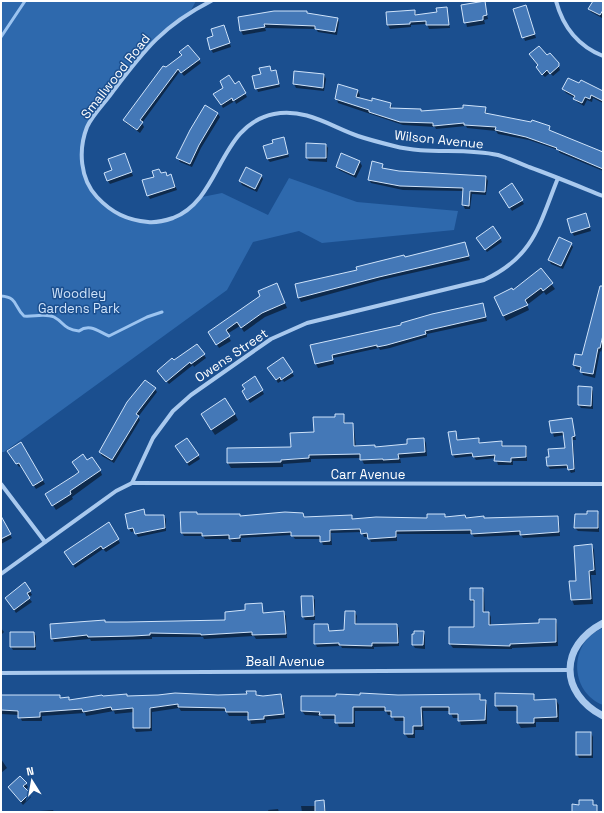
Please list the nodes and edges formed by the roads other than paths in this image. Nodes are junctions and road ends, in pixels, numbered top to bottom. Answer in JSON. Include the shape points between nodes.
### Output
{"nodes":[{"id":1,"x":211,"y":1,"type":"edge"},
{"id":2,"x":556,"y":1,"type":"edge"},
{"id":3,"x":603,"y":56,"type":"edge"},
{"id":4,"x":82,"y":143,"type":"joint"},
{"id":5,"x":558,"y":178,"type":"junction"},
{"id":6,"x":603,"y":196,"type":"edge"},
{"id":7,"x":132,"y":483,"type":"junction"},
{"id":8,"x":1,"y":484,"type":"edge"},
{"id":9,"x":603,"y":484,"type":"edge"},
{"id":10,"x":45,"y":542,"type":"junction"},
{"id":11,"x":1,"y":574,"type":"edge"},
{"id":12,"x":603,"y":623,"type":"edge"},
{"id":13,"x":570,"y":670,"type":"junction"},
{"id":14,"x":1,"y":673,"type":"edge"},
{"id":15,"x":603,"y":716,"type":"edge"}],
"edges":[{"from":1,"to":4,"type":"street","name":"Smallwood Road","via":[[190,12],[163,32],[145,50],[88,126]]},
{"from":2,"to":3,"type":"street","via":[[568,29],[578,42]]},
{"from":4,"to":5,"type":"street","name":"Wilson Avenue","via":[[82,168],[92,191],[108,208],[128,219],[150,223],[183,214],[202,197],[243,130],[274,114],[313,116],[357,135],[397,147],[418,150],[467,150],[499,156]]},
{"from":5,"to":6,"type":"street","name":"Wilson Avenue"},
{"from":5,"to":7,"type":"street","name":"Owens Street","via":[[530,244],[520,257],[502,271],[484,280],[307,324],[271,339],[191,395],[173,411],[153,438]]},
{"from":7,"to":9,"type":"street","name":"Carr Avenue"},
{"from":7,"to":10,"type":"street","via":[[116,491]]},
{"from":8,"to":10,"type":"street"},
{"from":10,"to":11,"type":"street"},
{"from":12,"to":13,"type":"street","via":[[590,630],[579,641],[572,655]]},
{"from":13,"to":14,"type":"street","name":"Beall Avenue"},
{"from":13,"to":15,"type":"street","via":[[572,685],[579,698],[590,709]]}]}
